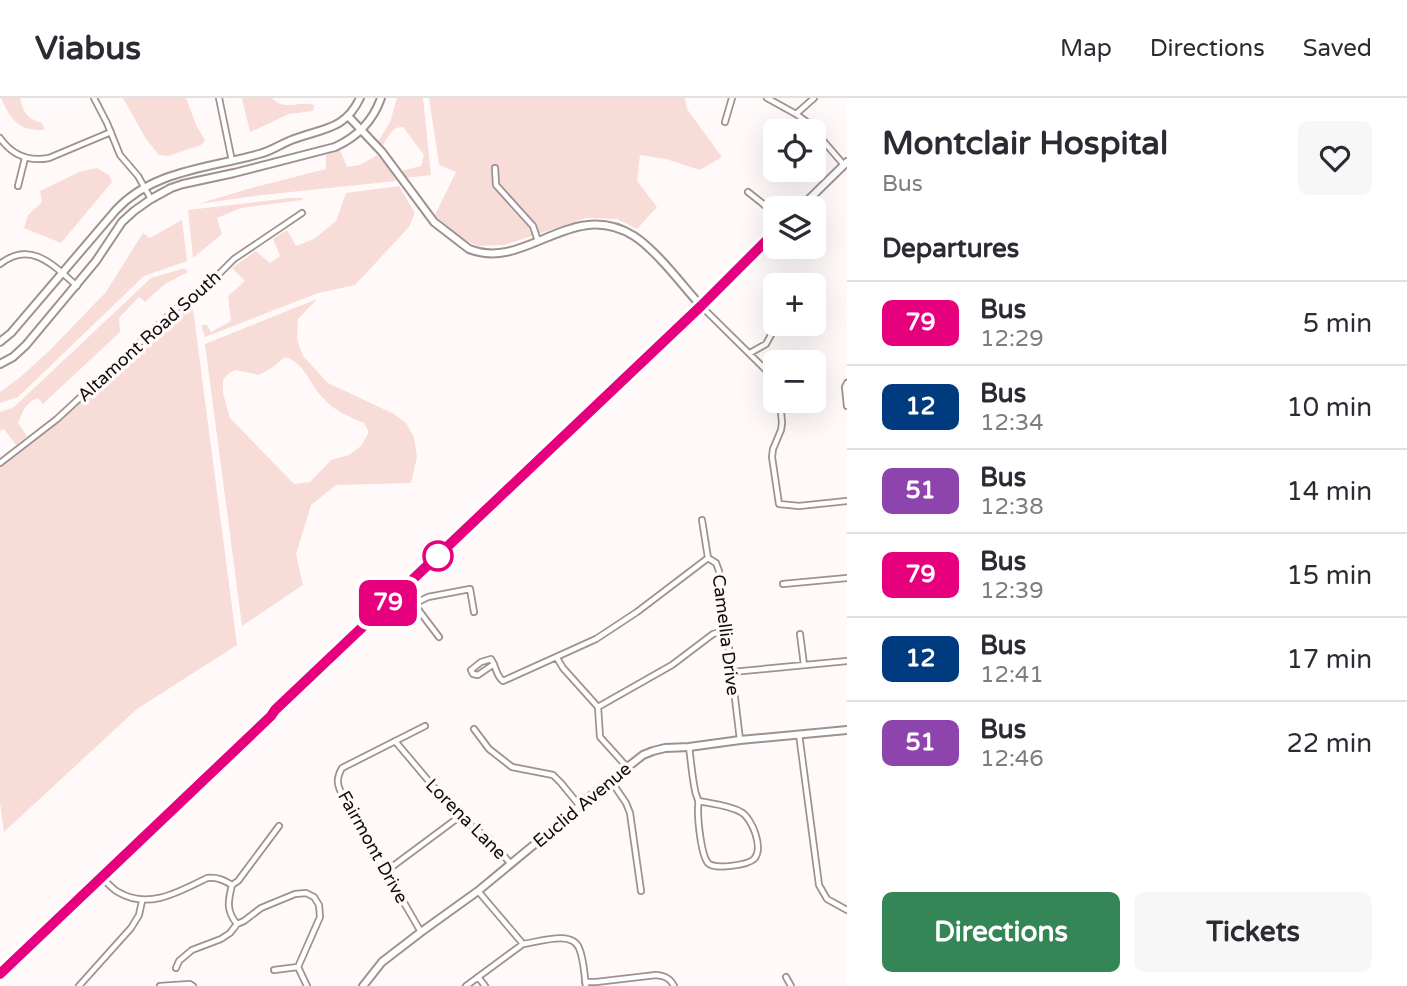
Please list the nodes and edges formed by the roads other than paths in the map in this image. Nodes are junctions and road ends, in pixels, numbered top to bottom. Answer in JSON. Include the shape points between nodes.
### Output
{"nodes":[{"id":1,"x":93,"y":98,"type":"edge"},
{"id":2,"x":219,"y":98,"type":"edge"},
{"id":3,"x":359,"y":98,"type":"edge"},
{"id":4,"x":381,"y":98,"type":"edge"},
{"id":5,"x":732,"y":98,"type":"edge"},
{"id":6,"x":767,"y":98,"type":"edge"},
{"id":7,"x":814,"y":98,"type":"edge"},
{"id":8,"x":796,"y":114,"type":"junction"},
{"id":9,"x":348,"y":116,"type":"junction"},
{"id":10,"x":725,"y":122,"type":"dead end"},
{"id":11,"x":361,"y":130,"type":"junction"},
{"id":12,"x":111,"y":132,"type":"junction"},
{"id":13,"x":0,"y":138,"type":"edge"},
{"id":14,"x":25,"y":158,"type":"junction"},
{"id":15,"x":232,"y":161,"type":"junction"},
{"id":16,"x":846,"y":164,"type":"edge"},
{"id":17,"x":495,"y":169,"type":"dead end"},
{"id":18,"x":18,"y":186,"type":"dead end"},
{"id":19,"x":145,"y":188,"type":"junction"},
{"id":20,"x":748,"y":192,"type":"dead end"},
{"id":21,"x":813,"y":196,"type":"edge"},
{"id":22,"x":151,"y":199,"type":"junction"},
{"id":23,"x":763,"y":203,"type":"edge"},
{"id":24,"x":302,"y":213,"type":"dead end"},
{"id":25,"x":538,"y":241,"type":"junction"},
{"id":26,"x":763,"y":244,"type":"edge"},
{"id":27,"x":0,"y":264,"type":"edge"},
{"id":28,"x":62,"y":273,"type":"junction"},
{"id":29,"x":77,"y":286,"type":"junction"},
{"id":30,"x":701,"y":306,"type":"junction"},
{"id":31,"x":771,"y":336,"type":"edge"},
{"id":32,"x":0,"y":342,"type":"edge"},
{"id":33,"x":750,"y":353,"type":"junction"},
{"id":34,"x":0,"y":364,"type":"edge"},
{"id":35,"x":763,"y":368,"type":"edge"},
{"id":36,"x":847,"y":383,"type":"edge"},
{"id":37,"x":845,"y":392,"type":"edge"},
{"id":38,"x":847,"y":406,"type":"edge"},
{"id":39,"x":781,"y":413,"type":"edge"},
{"id":40,"x":0,"y":463,"type":"edge"},
{"id":41,"x":847,"y":501,"type":"edge"},
{"id":42,"x":702,"y":520,"type":"dead end"},
{"id":43,"x":708,"y":558,"type":"junction"},
{"id":44,"x":847,"y":578,"type":"edge"},
{"id":45,"x":783,"y":584,"type":"dead end"},
{"id":46,"x":400,"y":592,"type":"junction"},
{"id":47,"x":414,"y":604,"type":"junction"},
{"id":48,"x":474,"y":612,"type":"dead end"},
{"id":49,"x":723,"y":631,"type":"junction"},
{"id":50,"x":800,"y":634,"type":"dead end"},
{"id":51,"x":439,"y":637,"type":"dead end"},
{"id":52,"x":557,"y":658,"type":"junction"},
{"id":53,"x":847,"y":661,"type":"edge"},
{"id":54,"x":494,"y":664,"type":"junction"},
{"id":55,"x":804,"y":665,"type":"junction"},
{"id":56,"x":732,"y":672,"type":"junction"},
{"id":57,"x":598,"y":707,"type":"junction"},
{"id":58,"x":425,"y":726,"type":"dead end"},
{"id":59,"x":474,"y":729,"type":"dead end"},
{"id":60,"x":847,"y":730,"type":"edge"},
{"id":61,"x":799,"y":734,"type":"junction"},
{"id":62,"x":740,"y":740,"type":"junction"},
{"id":63,"x":395,"y":741,"type":"junction"},
{"id":64,"x":689,"y":747,"type":"junction"},
{"id":65,"x":627,"y":767,"type":"junction"},
{"id":66,"x":611,"y":781,"type":"junction"},
{"id":67,"x":699,"y":801,"type":"junction"},
{"id":68,"x":579,"y":805,"type":"junction"},
{"id":69,"x":459,"y":817,"type":"junction"},
{"id":70,"x":278,"y":826,"type":"dead end"},
{"id":71,"x":511,"y":864,"type":"junction"},
{"id":72,"x":385,"y":872,"type":"junction"},
{"id":73,"x":101,"y":877,"type":"junction"},
{"id":74,"x":232,"y":886,"type":"junction"},
{"id":75,"x":478,"y":891,"type":"junction"},
{"id":76,"x":641,"y":891,"type":"dead end"},
{"id":77,"x":142,"y":901,"type":"junction"},
{"id":78,"x":847,"y":910,"type":"edge"},
{"id":79,"x":237,"y":924,"type":"junction"},
{"id":80,"x":421,"y":932,"type":"junction"},
{"id":81,"x":523,"y":944,"type":"junction"},
{"id":82,"x":298,"y":967,"type":"junction"},
{"id":83,"x":176,"y":968,"type":"dead end"},
{"id":84,"x":274,"y":970,"type":"dead end"},
{"id":85,"x":0,"y":974,"type":"edge"},
{"id":86,"x":786,"y":976,"type":"dead end"},
{"id":87,"x":478,"y":977,"type":"junction"},
{"id":88,"x":585,"y":984,"type":"edge"},
{"id":89,"x":191,"y":985,"type":"edge"},
{"id":90,"x":79,"y":986,"type":"edge"},
{"id":91,"x":160,"y":986,"type":"edge"},
{"id":92,"x":307,"y":986,"type":"edge"},
{"id":93,"x":363,"y":986,"type":"edge"},
{"id":94,"x":467,"y":986,"type":"edge"},
{"id":95,"x":485,"y":986,"type":"edge"},
{"id":96,"x":674,"y":986,"type":"edge"},
{"id":97,"x":791,"y":986,"type":"edge"}],
"edges":[{"from":1,"to":12,"type":"street"},
{"from":2,"to":15,"type":"street"},
{"from":3,"to":9,"type":"street"},
{"from":4,"to":11,"type":"street"},
{"from":5,"to":10,"type":"street"},
{"from":6,"to":8,"type":"street"},
{"from":7,"to":8,"type":"street"},
{"from":8,"to":16,"type":"street"},
{"from":9,"to":11,"type":"street"},
{"from":9,"to":15,"type":"street","via":[[329,129]]},
{"from":11,"to":22,"type":"street","via":[[329,150],[183,184]]},
{"from":11,"to":25,"type":"street","via":[[434,222],[469,249],[504,253]]},
{"from":12,"to":14,"type":"street","via":[[49,158]]},
{"from":12,"to":19,"type":"street","via":[[121,158]]},
{"from":13,"to":14,"type":"street"},
{"from":14,"to":18,"type":"street"},
{"from":15,"to":19,"type":"street","via":[[175,174]]},
{"from":16,"to":21,"type":"street"},
{"from":17,"to":25,"type":"street","via":[[496,185],[533,226]]},
{"from":19,"to":22,"type":"street"},
{"from":19,"to":28,"type":"street","via":[[120,206]]},
{"from":20,"to":23,"type":"street"},
{"from":22,"to":29,"type":"street","via":[[122,222]]},
{"from":24,"to":40,"type":"street","name":"Altamont Road South","via":[[234,259],[57,419]]},
{"from":25,"to":30,"type":"street","via":[[576,226],[622,230],[644,244]]},
{"from":26,"to":30,"type":"street"},
{"from":27,"to":28,"type":"street","via":[[14,256],[33,254]]},
{"from":28,"to":29,"type":"street"},
{"from":28,"to":32,"type":"street"},
{"from":29,"to":34,"type":"street","via":[[22,349]]},
{"from":30,"to":33,"type":"street"},
{"from":30,"to":46,"type":"street"},
{"from":31,"to":33,"type":"street"},
{"from":33,"to":35,"type":"street"},
{"from":36,"to":37,"type":"street"},
{"from":37,"to":38,"type":"street"},
{"from":39,"to":41,"type":"street","via":[[772,457],[779,504]]},
{"from":42,"to":43,"type":"street","name":"Camellia Drive"},
{"from":43,"to":49,"type":"street","name":"Camellia Drive","via":[[719,571],[726,620]]},
{"from":43,"to":52,"type":"street","via":[[627,619]]},
{"from":44,"to":45,"type":"street"},
{"from":46,"to":47,"type":"street"},
{"from":46,"to":73,"type":"street"},
{"from":47,"to":48,"type":"street","via":[[470,589]]},
{"from":47,"to":51,"type":"street"},
{"from":49,"to":56,"type":"street","name":"Camellia Drive"},
{"from":49,"to":57,"type":"street"},
{"from":50,"to":55,"type":"street"},
{"from":52,"to":54,"type":"street","via":[[503,681]]},
{"from":52,"to":57,"type":"street"},
{"from":53,"to":55,"type":"street"},
{"from":54,"to":54,"type":"street","via":[[478,675],[471,670],[486,660]]},
{"from":55,"to":56,"type":"street"},
{"from":56,"to":62,"type":"street","name":"Camellia Drive"},
{"from":57,"to":65,"type":"street","via":[[600,737]]},
{"from":58,"to":63,"type":"street","name":"Fairmont Drive"},
{"from":59,"to":68,"type":"street","via":[[489,749],[512,767],[552,775]]},
{"from":60,"to":61,"type":"street","name":"Euclid Avenue"},
{"from":61,"to":62,"type":"street","name":"Euclid Avenue"},
{"from":61,"to":78,"type":"street","via":[[819,885],[827,899]]},
{"from":62,"to":64,"type":"street","name":"Euclid Avenue"},
{"from":63,"to":69,"type":"street","name":"Lorena Lane"},
{"from":63,"to":72,"type":"street","name":"Fairmont Drive","via":[[342,768],[337,782]]},
{"from":64,"to":65,"type":"street","name":"Euclid Avenue","via":[[653,751]]},
{"from":64,"to":67,"type":"street"},
{"from":65,"to":66,"type":"street","name":"Euclid Avenue"},
{"from":66,"to":68,"type":"street","name":"Euclid Avenue"},
{"from":66,"to":76,"type":"street","via":[[630,813]]},
{"from":67,"to":67,"type":"street","via":[[703,853],[708,862],[718,867],[752,861],[757,851],[750,819],[734,809]]},
{"from":68,"to":71,"type":"street","name":"Euclid Avenue"},
{"from":69,"to":71,"type":"street","name":"Lorena Lane","via":[[488,838]]},
{"from":69,"to":72,"type":"street"},
{"from":70,"to":74,"type":"street"},
{"from":71,"to":75,"type":"street","name":"Euclid Avenue"},
{"from":72,"to":80,"type":"street","name":"Fairmont Drive"},
{"from":73,"to":77,"type":"street","via":[[119,893]]},
{"from":73,"to":85,"type":"street"},
{"from":74,"to":77,"type":"street","via":[[222,879],[207,878],[164,897]]},
{"from":74,"to":79,"type":"street","via":[[229,911]]},
{"from":75,"to":80,"type":"street","name":"Euclid Avenue"},
{"from":75,"to":81,"type":"street"},
{"from":77,"to":90,"type":"street","via":[[131,928]]},
{"from":79,"to":82,"type":"street","via":[[295,894],[314,897],[320,917]]},
{"from":79,"to":83,"type":"street","via":[[221,939],[192,950]]},
{"from":80,"to":93,"type":"street","name":"Euclid Avenue","via":[[382,962]]},
{"from":81,"to":87,"type":"street"},
{"from":81,"to":88,"type":"street","via":[[574,940]]},
{"from":82,"to":84,"type":"street"},
{"from":82,"to":92,"type":"street"},
{"from":86,"to":97,"type":"street"},
{"from":87,"to":94,"type":"street"},
{"from":87,"to":95,"type":"street"},
{"from":88,"to":96,"type":"street","via":[[656,975],[670,979]]},
{"from":89,"to":91,"type":"street"}]}
